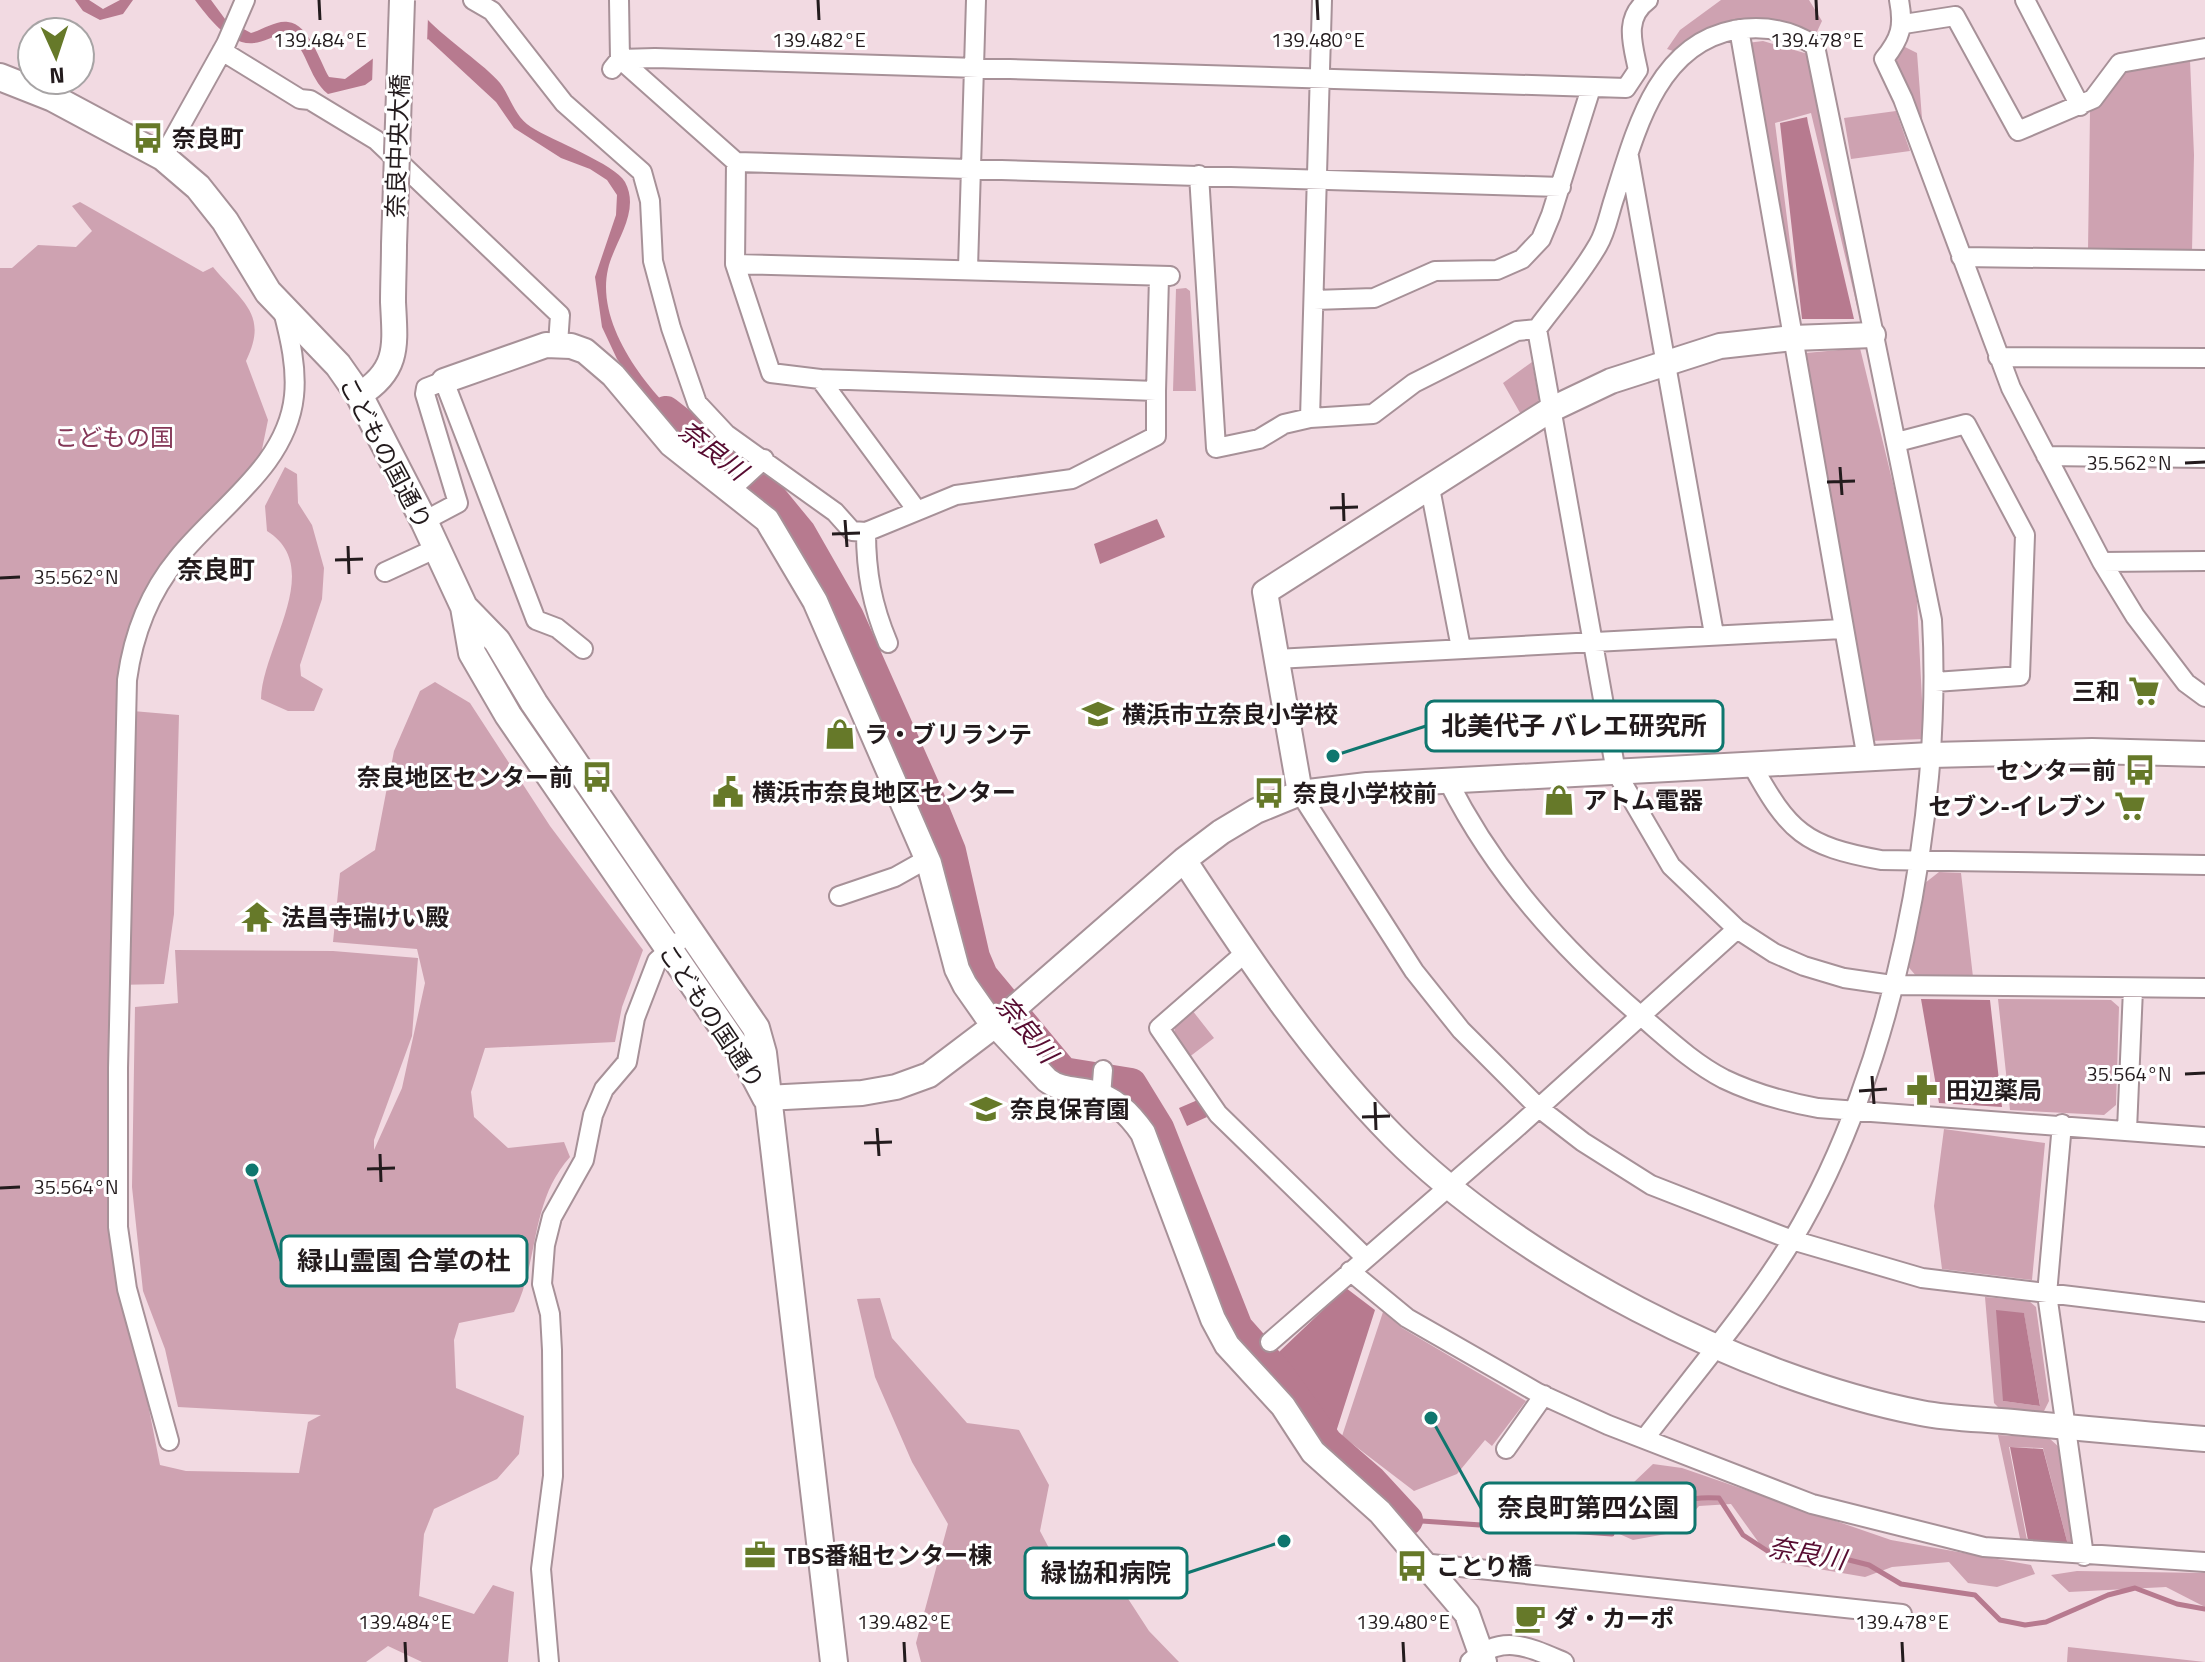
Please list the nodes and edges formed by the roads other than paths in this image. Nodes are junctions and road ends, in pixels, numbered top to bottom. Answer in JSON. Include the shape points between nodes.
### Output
{"nodes":[{"id":1,"x":245,"y":0,"type":"edge"},
{"id":2,"x":402,"y":0,"type":"edge"},
{"id":3,"x":473,"y":0,"type":"edge"},
{"id":4,"x":619,"y":0,"type":"edge"},
{"id":5,"x":976,"y":0,"type":"edge"},
{"id":6,"x":1322,"y":0,"type":"edge"},
{"id":7,"x":1648,"y":0,"type":"edge"},
{"id":8,"x":1899,"y":0,"type":"edge"},
{"id":9,"x":2025,"y":0,"type":"edge"},
{"id":10,"x":1904,"y":24,"type":"junction"},
{"id":11,"x":1739,"y":29,"type":"junction"},
{"id":12,"x":224,"y":47,"type":"junction"},
{"id":13,"x":2205,"y":48,"type":"edge"},
{"id":14,"x":616,"y":64,"type":"junction"},
{"id":15,"x":974,"y":68,"type":"junction"},
{"id":16,"x":0,"y":77,"type":"edge"},
{"id":17,"x":1320,"y":79,"type":"junction"},
{"id":18,"x":1591,"y":88,"type":"junction"},
{"id":19,"x":2080,"y":106,"type":"junction"},
{"id":20,"x":1628,"y":154,"type":"junction"},
{"id":21,"x":163,"y":157,"type":"junction"},
{"id":22,"x":736,"y":162,"type":"junction"},
{"id":23,"x":971,"y":168,"type":"junction"},
{"id":24,"x":1199,"y":175,"type":"junction"},
{"id":25,"x":1318,"y":181,"type":"junction"},
{"id":26,"x":1561,"y":187,"type":"junction"},
{"id":27,"x":1961,"y":257,"type":"junction"},
{"id":28,"x":2205,"y":260,"type":"edge"},
{"id":29,"x":735,"y":264,"type":"junction"},
{"id":30,"x":968,"y":268,"type":"junction"},
{"id":31,"x":1314,"y":300,"type":"junction"},
{"id":32,"x":281,"y":304,"type":"junction"},
{"id":33,"x":1537,"y":329,"type":"junction"},
{"id":34,"x":1873,"y":335,"type":"junction"},
{"id":35,"x":1793,"y":338,"type":"junction"},
{"id":36,"x":558,"y":344,"type":"junction"},
{"id":37,"x":1998,"y":357,"type":"junction"},
{"id":38,"x":2205,"y":358,"type":"edge"},
{"id":39,"x":1666,"y":360,"type":"junction"},
{"id":40,"x":820,"y":379,"type":"junction"},
{"id":41,"x":444,"y":381,"type":"junction"},
{"id":42,"x":1156,"y":391,"type":"junction"},
{"id":43,"x":359,"y":395,"type":"junction"},
{"id":44,"x":1550,"y":410,"type":"junction"},
{"id":45,"x":1310,"y":418,"type":"junction"},
{"id":46,"x":1897,"y":442,"type":"junction"},
{"id":47,"x":2046,"y":456,"type":"junction"},
{"id":48,"x":2205,"y":458,"type":"edge"},
{"id":49,"x":761,"y":462,"type":"junction"},
{"id":50,"x":740,"y":481,"type":"dead end"},
{"id":51,"x":1430,"y":488,"type":"junction"},
{"id":52,"x":916,"y":509,"type":"junction"},
{"id":53,"x":424,"y":521,"type":"junction"},
{"id":54,"x":866,"y":532,"type":"junction"},
{"id":55,"x":437,"y":548,"type":"junction"},
{"id":56,"x":2205,"y":561,"type":"edge"},
{"id":57,"x":2102,"y":562,"type":"junction"},
{"id":58,"x":385,"y":572,"type":"dead end"},
{"id":59,"x":464,"y":607,"type":"junction"},
{"id":60,"x":1842,"y":629,"type":"junction"},
{"id":61,"x":1714,"y":634,"type":"junction"},
{"id":62,"x":1591,"y":642,"type":"junction"},
{"id":63,"x":888,"y":643,"type":"dead end"},
{"id":64,"x":1461,"y":648,"type":"junction"},
{"id":65,"x":583,"y":649,"type":"dead end"},
{"id":66,"x":1276,"y":659,"type":"junction"},
{"id":67,"x":1935,"y":682,"type":"junction"},
{"id":68,"x":2205,"y":697,"type":"edge"},
{"id":69,"x":2205,"y":754,"type":"edge"},
{"id":70,"x":1931,"y":755,"type":"junction"},
{"id":71,"x":1867,"y":759,"type":"junction"},
{"id":72,"x":1752,"y":765,"type":"junction"},
{"id":73,"x":1616,"y":772,"type":"junction"},
{"id":74,"x":1448,"y":781,"type":"junction"},
{"id":75,"x":1300,"y":793,"type":"junction"},
{"id":76,"x":927,"y":859,"type":"junction"},
{"id":77,"x":1184,"y":860,"type":"junction"},
{"id":78,"x":1920,"y":860,"type":"junction"},
{"id":79,"x":2205,"y":865,"type":"edge"},
{"id":80,"x":851,"y":871,"type":"dead end"},
{"id":81,"x":858,"y":890,"type":"junction"},
{"id":82,"x":839,"y":896,"type":"dead end"},
{"id":83,"x":1737,"y":929,"type":"junction"},
{"id":84,"x":690,"y":933,"type":"junction"},
{"id":85,"x":667,"y":949,"type":"junction"},
{"id":86,"x":1245,"y":953,"type":"junction"},
{"id":87,"x":1892,"y":985,"type":"junction"},
{"id":88,"x":2205,"y":988,"type":"edge"},
{"id":89,"x":2133,"y":989,"type":"junction"},
{"id":90,"x":1641,"y":1015,"type":"junction"},
{"id":91,"x":998,"y":1022,"type":"junction"},
{"id":92,"x":766,"y":1098,"type":"junction"},
{"id":93,"x":1539,"y":1108,"type":"junction"},
{"id":94,"x":1854,"y":1109,"type":"junction"},
{"id":95,"x":2062,"y":1124,"type":"junction"},
{"id":96,"x":2127,"y":1130,"type":"junction"},
{"id":97,"x":2205,"y":1137,"type":"edge"},
{"id":98,"x":1448,"y":1186,"type":"junction"},
{"id":99,"x":1792,"y":1240,"type":"junction"},
{"id":100,"x":1366,"y":1258,"type":"junction"},
{"id":101,"x":1350,"y":1271,"type":"junction"},
{"id":102,"x":2047,"y":1294,"type":"junction"},
{"id":103,"x":2205,"y":1312,"type":"edge"},
{"id":104,"x":1270,"y":1342,"type":"dead end"},
{"id":105,"x":1717,"y":1346,"type":"junction"},
{"id":106,"x":1544,"y":1395,"type":"junction"},
{"id":107,"x":2067,"y":1427,"type":"junction"},
{"id":108,"x":1645,"y":1438,"type":"junction"},
{"id":109,"x":2205,"y":1439,"type":"edge"},
{"id":110,"x":169,"y":1441,"type":"dead end"},
{"id":111,"x":1506,"y":1449,"type":"dead end"},
{"id":112,"x":2084,"y":1556,"type":"junction"},
{"id":113,"x":2205,"y":1562,"type":"edge"},
{"id":114,"x":1422,"y":1563,"type":"junction"},
{"id":115,"x":1902,"y":1614,"type":"dead end"},
{"id":116,"x":1479,"y":1659,"type":"edge"},
{"id":117,"x":549,"y":1662,"type":"edge"},
{"id":118,"x":834,"y":1662,"type":"edge"},
{"id":119,"x":1564,"y":1662,"type":"edge"}],
"edges":[{"from":1,"to":12,"type":"street"},
{"from":2,"to":43,"type":"street","name":"奈良中央大橋","bridge":true,"via":[[395,342],[379,382]]},
{"from":3,"to":49,"type":"street","via":[[492,11],[564,103],[642,172],[650,201],[653,261],[697,403]]},
{"from":4,"to":14,"type":"street"},
{"from":5,"to":15,"type":"street"},
{"from":6,"to":17,"type":"street"},
{"from":7,"to":18,"type":"street","via":[[1638,7],[1630,30],[1638,70],[1626,88]]},
{"from":8,"to":10,"type":"street"},
{"from":9,"to":19,"type":"street"},
{"from":10,"to":19,"type":"street","via":[[1955,16],[2018,131]]},
{"from":10,"to":27,"type":"street","via":[[1884,59]]},
{"from":11,"to":20,"type":"street","via":[[1712,35],[1673,64],[1646,108]]},
{"from":11,"to":34,"type":"street","via":[[1796,33],[1815,46]]},
{"from":11,"to":35,"type":"street"},
{"from":12,"to":21,"type":"street"},
{"from":12,"to":36,"type":"street","via":[[376,140],[560,315]]},
{"from":13,"to":19,"type":"street","via":[[2120,63],[2093,99]]},
{"from":14,"to":15,"type":"street"},
{"from":14,"to":22,"type":"street"},
{"from":15,"to":17,"type":"street"},
{"from":15,"to":23,"type":"street"},
{"from":16,"to":21,"type":"main road","name":"こどもの国通り","via":[[53,98]]},
{"from":17,"to":18,"type":"street"},
{"from":17,"to":25,"type":"street"},
{"from":18,"to":26,"type":"street"},
{"from":20,"to":33,"type":"street","via":[[1600,244]]},
{"from":20,"to":39,"type":"street"},
{"from":21,"to":32,"type":"main road","name":"こどもの国通り","via":[[198,187],[225,221],[258,280]]},
{"from":22,"to":23,"type":"street"},
{"from":22,"to":29,"type":"street"},
{"from":23,"to":24,"type":"street"},
{"from":23,"to":30,"type":"street"},
{"from":24,"to":25,"type":"street"},
{"from":24,"to":45,"type":"street","via":[[1196,275],[1216,448],[1259,439],[1284,424]]},
{"from":25,"to":26,"type":"street"},
{"from":25,"to":31,"type":"street"},
{"from":26,"to":31,"type":"street","via":[[1541,239],[1522,259],[1497,270],[1435,271],[1374,298]]},
{"from":27,"to":28,"type":"street"},
{"from":27,"to":37,"type":"street"},
{"from":29,"to":30,"type":"street"},
{"from":29,"to":40,"type":"street","via":[[771,373]]},
{"from":30,"to":42,"type":"street","via":[[1165,277]]},
{"from":31,"to":45,"type":"street"},
{"from":32,"to":43,"type":"main road","name":"こどもの国通り"},
{"from":32,"to":110,"type":"street","via":[[294,371],[288,422],[268,460],[178,558],[156,591],[141,620],[127,680],[118,1227],[127,1289]]},
{"from":33,"to":44,"type":"street"},
{"from":33,"to":45,"type":"street","via":[[1517,331],[1414,383],[1373,414]]},
{"from":34,"to":35,"type":"street"},
{"from":34,"to":46,"type":"street"},
{"from":35,"to":39,"type":"street","via":[[1720,346]]},
{"from":35,"to":60,"type":"street"},
{"from":36,"to":41,"type":"street"},
{"from":36,"to":76,"type":"street","via":[[585,351],[601,363],[661,434],[749,503],[784,545],[820,612]]},
{"from":37,"to":38,"type":"street"},
{"from":37,"to":47,"type":"street"},
{"from":39,"to":44,"type":"street"},
{"from":39,"to":61,"type":"street"},
{"from":40,"to":42,"type":"street"},
{"from":40,"to":52,"type":"street"},
{"from":41,"to":53,"type":"street","via":[[426,388],[425,394],[458,503]]},
{"from":41,"to":65,"type":"street","via":[[536,620],[557,628]]},
{"from":42,"to":52,"type":"street","via":[[1156,436],[1072,479],[956,495]]},
{"from":43,"to":53,"type":"main road","name":"こどもの国通り"},
{"from":44,"to":51,"type":"street"},
{"from":44,"to":62,"type":"street"},
{"from":46,"to":67,"type":"street","via":[[1926,578]]},
{"from":46,"to":67,"type":"street","via":[[1966,424],[2025,535],[2020,676]]},
{"from":47,"to":48,"type":"street"},
{"from":47,"to":57,"type":"street"},
{"from":49,"to":50,"type":"street"},
{"from":49,"to":54,"type":"street","via":[[835,512],[852,531]]},
{"from":51,"to":64,"type":"street"},
{"from":51,"to":66,"type":"street","via":[[1265,592]]},
{"from":52,"to":54,"type":"street"},
{"from":53,"to":55,"type":"main road","name":"こどもの国通り"},
{"from":54,"to":63,"type":"street","via":[[866,571]]},
{"from":55,"to":58,"type":"street"},
{"from":55,"to":59,"type":"main road","name":"こどもの国通り"},
{"from":56,"to":57,"type":"street"},
{"from":57,"to":68,"type":"street","via":[[2173,667]]},
{"from":59,"to":84,"type":"main road","name":"こどもの国通り","via":[[497,641]]},
{"from":59,"to":85,"type":"main road","name":"こどもの国通り","via":[[472,653],[508,715]]},
{"from":60,"to":61,"type":"street"},
{"from":60,"to":71,"type":"street"},
{"from":61,"to":62,"type":"street"},
{"from":62,"to":64,"type":"street"},
{"from":62,"to":73,"type":"street"},
{"from":64,"to":66,"type":"street"},
{"from":66,"to":75,"type":"street"},
{"from":67,"to":70,"type":"street"},
{"from":69,"to":70,"type":"street"},
{"from":70,"to":71,"type":"street"},
{"from":70,"to":78,"type":"street"},
{"from":71,"to":72,"type":"street"},
{"from":72,"to":73,"type":"street"},
{"from":72,"to":78,"type":"street","via":[[1791,827],[1816,843],[1881,860]]},
{"from":73,"to":74,"type":"street"},
{"from":73,"to":83,"type":"street","via":[[1671,866]]},
{"from":74,"to":75,"type":"street"},
{"from":74,"to":90,"type":"street","via":[[1517,893],[1545,927]]},
{"from":75,"to":77,"type":"street","via":[[1256,811]]},
{"from":75,"to":93,"type":"street","via":[[1438,1004]]},
{"from":76,"to":81,"type":"street"},
{"from":76,"to":91,"type":"street","via":[[957,969],[974,1000]]},
{"from":77,"to":86,"type":"street"},
{"from":77,"to":91,"type":"street"},
{"from":78,"to":79,"type":"street"},
{"from":78,"to":87,"type":"street"},
{"from":80,"to":81,"type":"street"},
{"from":81,"to":82,"type":"street"},
{"from":83,"to":87,"type":"street","via":[[1804,966]]},
{"from":83,"to":90,"type":"street"},
{"from":84,"to":85,"type":"street"},
{"from":84,"to":92,"type":"main road","name":"こどもの国通り","via":[[756,1028]]},
{"from":85,"to":92,"type":"main road","name":"こどもの国通り"},
{"from":85,"to":117,"type":"street","via":[[657,961],[635,1018],[627,1062],[604,1089],[584,1160],[552,1217],[545,1245],[542,1284],[550,1314],[553,1476],[541,1569]]},
{"from":86,"to":98,"type":"street","via":[[1347,1085]]},
{"from":86,"to":100,"type":"street","via":[[1159,1028],[1218,1114]]},
{"from":87,"to":89,"type":"street"},
{"from":87,"to":94,"type":"street"},
{"from":88,"to":89,"type":"street"},
{"from":89,"to":96,"type":"street"},
{"from":90,"to":93,"type":"street"},
{"from":90,"to":94,"type":"street","via":[[1723,1079],[1773,1100]]},
{"from":91,"to":92,"type":"street","via":[[918,1080],[862,1093]]},
{"from":91,"to":114,"type":"street","via":[[1055,1086],[1102,1084],[1130,1115],[1143,1133],[1227,1345],[1283,1406],[1313,1452],[1380,1512]]},
{"from":92,"to":118,"type":"main road","name":"こどもの国通り"},
{"from":93,"to":98,"type":"street"},
{"from":93,"to":99,"type":"street","via":[[1651,1185]]},
{"from":94,"to":95,"type":"street"},
{"from":94,"to":99,"type":"street"},
{"from":95,"to":96,"type":"street"},
{"from":95,"to":102,"type":"street"},
{"from":96,"to":97,"type":"street"},
{"from":98,"to":100,"type":"street"},
{"from":98,"to":105,"type":"street","via":[[1506,1231],[1595,1286]]},
{"from":99,"to":102,"type":"street","via":[[1922,1278]]},
{"from":99,"to":105,"type":"street"},
{"from":100,"to":101,"type":"street"},
{"from":101,"to":104,"type":"street"},
{"from":101,"to":106,"type":"street","via":[[1407,1318]]},
{"from":102,"to":103,"type":"street"},
{"from":102,"to":107,"type":"street"},
{"from":105,"to":107,"type":"street","via":[[1864,1400],[1924,1414]]},
{"from":105,"to":108,"type":"street"},
{"from":106,"to":108,"type":"street"},
{"from":106,"to":111,"type":"street"},
{"from":107,"to":109,"type":"street"},
{"from":107,"to":112,"type":"street"},
{"from":108,"to":112,"type":"street","via":[[1812,1504],[1899,1529],[1984,1547]]},
{"from":112,"to":113,"type":"street"},
{"from":114,"to":115,"type":"street"},
{"from":114,"to":116,"type":"street","via":[[1467,1614]]},
{"from":116,"to":119,"type":"street","via":[[1508,1643]]}]}
